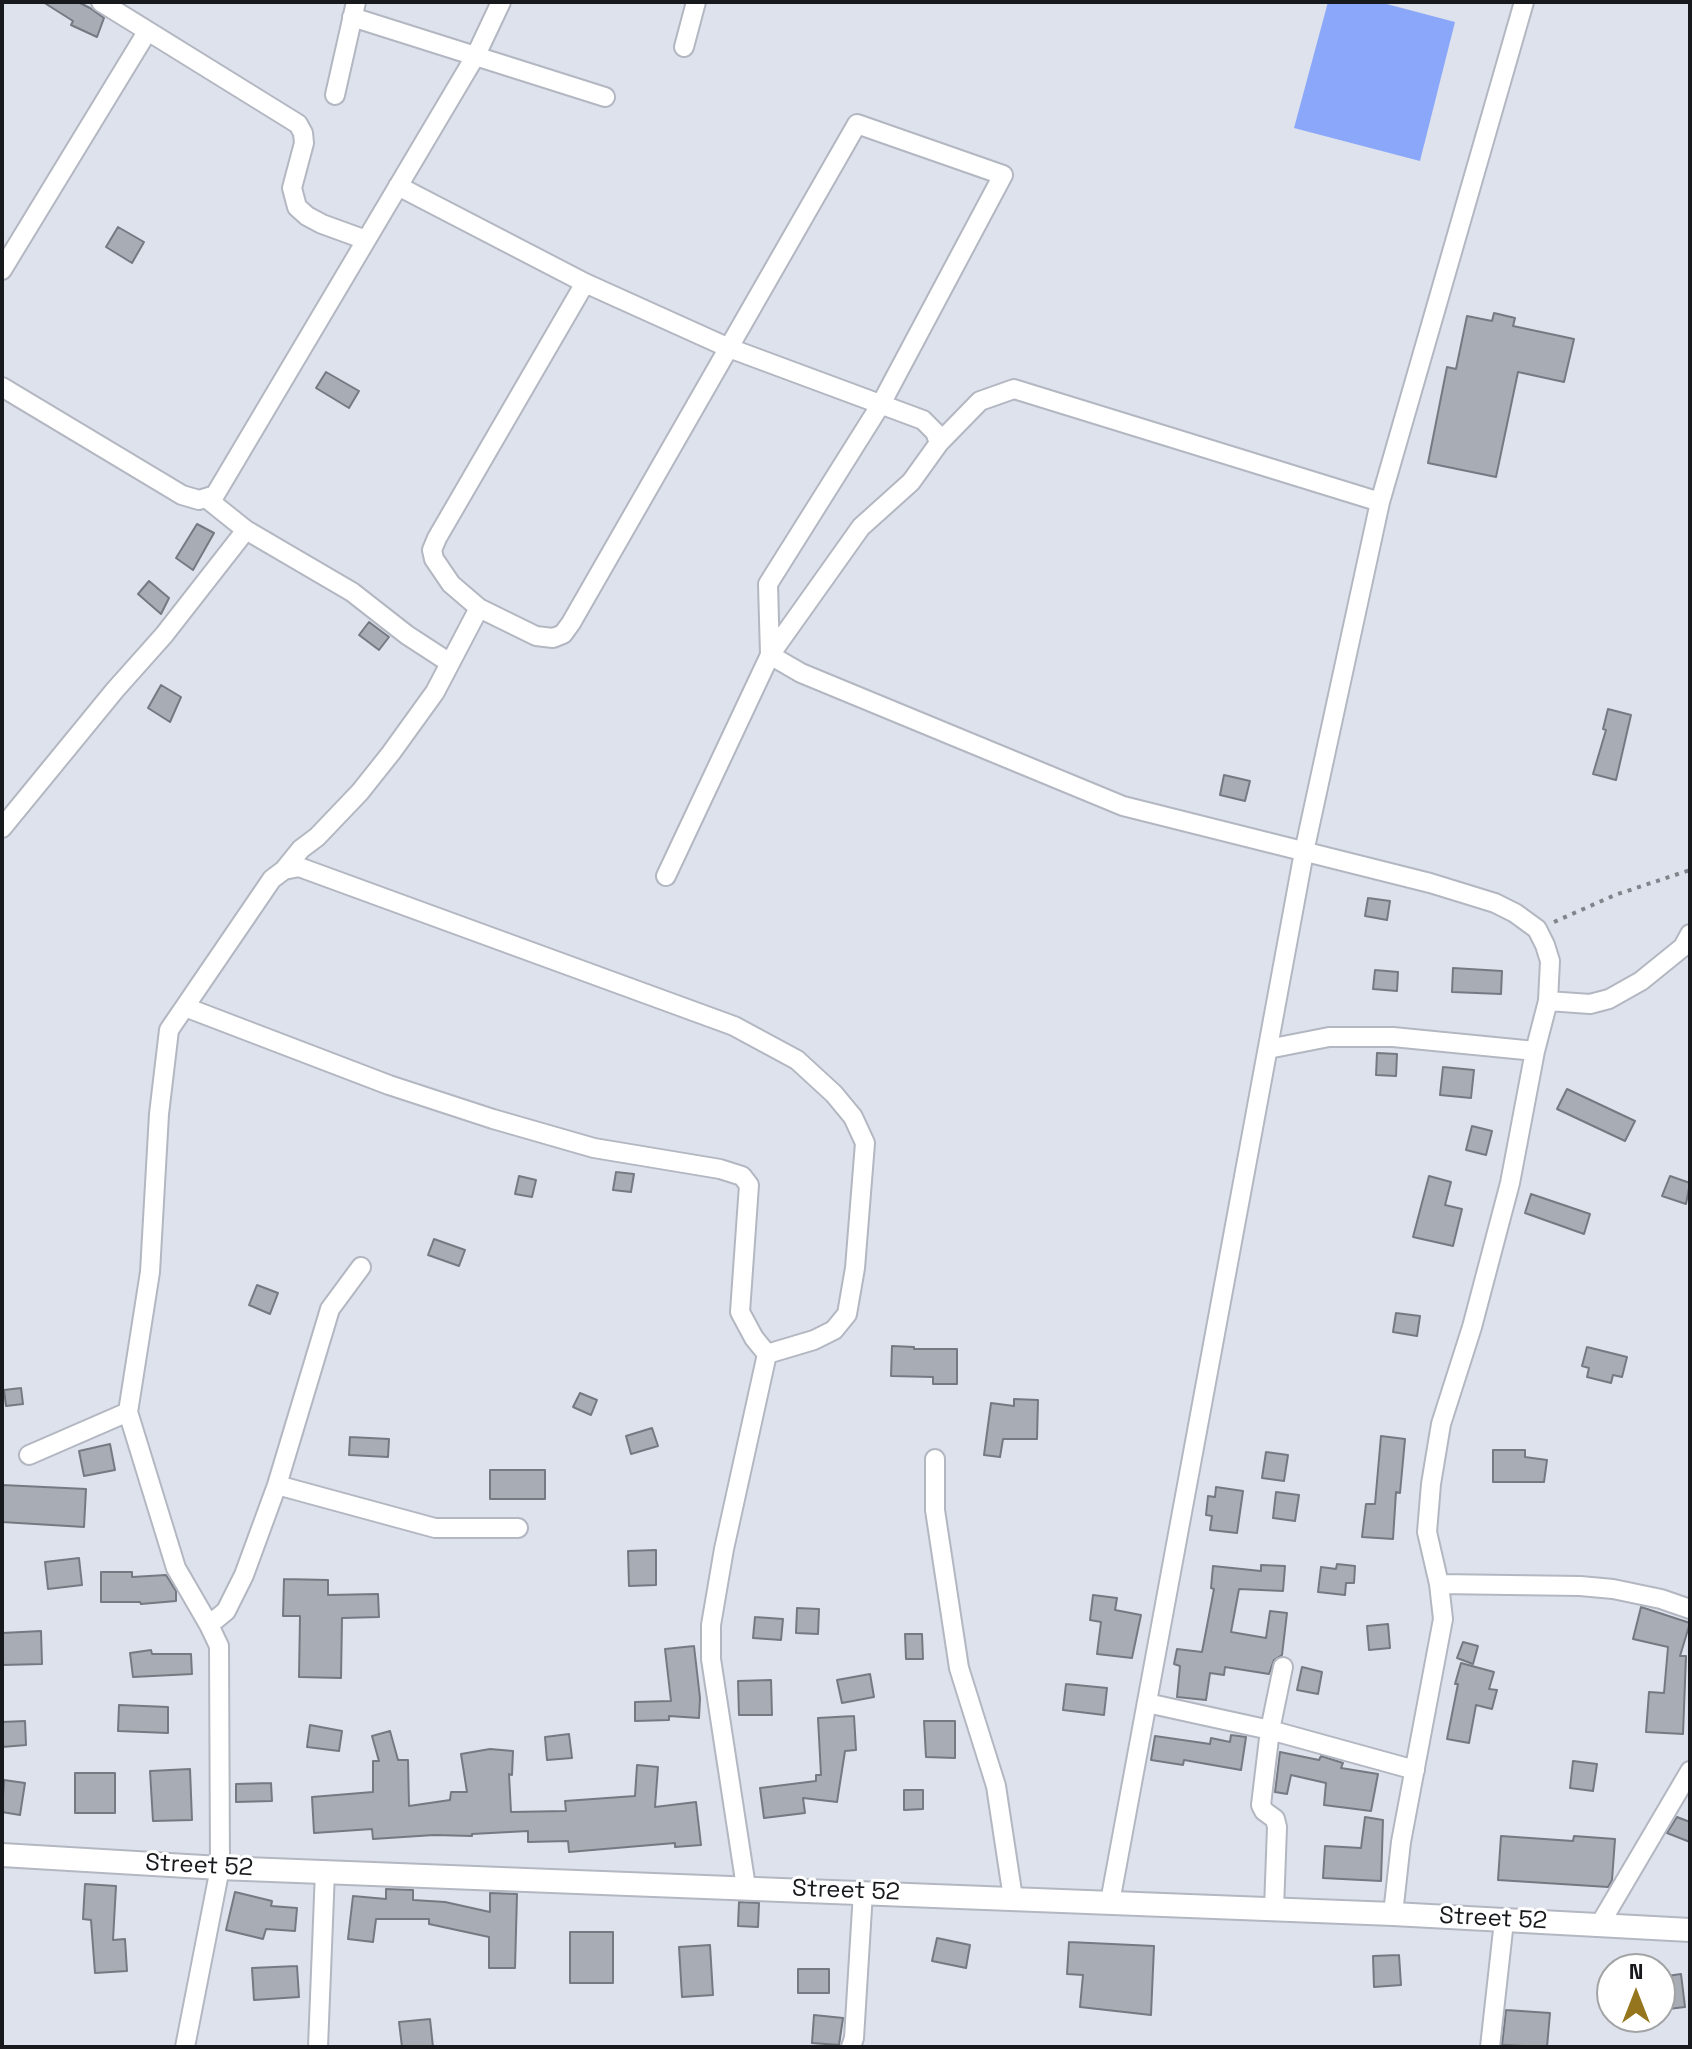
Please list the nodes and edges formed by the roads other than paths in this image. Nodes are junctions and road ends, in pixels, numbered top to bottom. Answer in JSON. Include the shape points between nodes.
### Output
{"nodes":[{"id":1,"x":101,"y":2,"type":"edge"},
{"id":2,"x":501,"y":2,"type":"edge"},
{"id":3,"x":696,"y":2,"type":"edge"},
{"id":4,"x":1524,"y":2,"type":"edge"},
{"id":5,"x":354,"y":10,"type":"edge"},
{"id":6,"x":147,"y":32,"type":"junction"},
{"id":7,"x":684,"y":47,"type":"dead end"},
{"id":8,"x":476,"y":55,"type":"junction"},
{"id":9,"x":335,"y":95,"type":"dead end"},
{"id":10,"x":605,"y":97,"type":"dead end"},
{"id":11,"x":398,"y":186,"type":"junction"},
{"id":12,"x":366,"y":240,"type":"junction"},
{"id":13,"x":2,"y":270,"type":"edge"},
{"id":14,"x":585,"y":283,"type":"junction"},
{"id":15,"x":729,"y":348,"type":"junction"},
{"id":16,"x":2,"y":387,"type":"edge"},
{"id":17,"x":881,"y":404,"type":"junction"},
{"id":18,"x":939,"y":443,"type":"junction"},
{"id":19,"x":206,"y":498,"type":"junction"},
{"id":20,"x":1380,"y":502,"type":"junction"},
{"id":21,"x":246,"y":530,"type":"junction"},
{"id":22,"x":479,"y":608,"type":"junction"},
{"id":23,"x":770,"y":655,"type":"junction"},
{"id":24,"x":450,"y":663,"type":"junction"},
{"id":25,"x":2,"y":828,"type":"edge"},
{"id":26,"x":1304,"y":852,"type":"junction"},
{"id":27,"x":284,"y":870,"type":"junction"},
{"id":28,"x":666,"y":876,"type":"dead end"},
{"id":29,"x":1690,"y":934,"type":"edge"},
{"id":30,"x":1548,"y":1001,"type":"junction"},
{"id":31,"x":185,"y":1007,"type":"junction"},
{"id":32,"x":1268,"y":1049,"type":"junction"},
{"id":33,"x":1535,"y":1051,"type":"junction"},
{"id":34,"x":361,"y":1267,"type":"dead end"},
{"id":35,"x":767,"y":1354,"type":"junction"},
{"id":36,"x":128,"y":1412,"type":"junction"},
{"id":37,"x":29,"y":1455,"type":"dead end"},
{"id":38,"x":935,"y":1459,"type":"dead end"},
{"id":39,"x":277,"y":1485,"type":"junction"},
{"id":40,"x":518,"y":1528,"type":"dead end"},
{"id":41,"x":1439,"y":1584,"type":"junction"},
{"id":42,"x":1690,"y":1609,"type":"edge"},
{"id":43,"x":209,"y":1625,"type":"junction"},
{"id":44,"x":1283,"y":1667,"type":"dead end"},
{"id":45,"x":1147,"y":1703,"type":"junction"},
{"id":46,"x":1270,"y":1730,"type":"junction"},
{"id":47,"x":1415,"y":1770,"type":"junction"},
{"id":48,"x":1690,"y":1771,"type":"edge"},
{"id":49,"x":2,"y":1855,"type":"edge"},
{"id":50,"x":220,"y":1868,"type":"junction"},
{"id":51,"x":325,"y":1871,"type":"junction"},
{"id":52,"x":746,"y":1887,"type":"junction"},
{"id":53,"x":863,"y":1892,"type":"junction"},
{"id":54,"x":1013,"y":1898,"type":"junction"},
{"id":55,"x":1110,"y":1902,"type":"junction"},
{"id":56,"x":1274,"y":1909,"type":"junction"},
{"id":57,"x":1393,"y":1914,"type":"junction"},
{"id":58,"x":1504,"y":1921,"type":"junction"},
{"id":59,"x":1600,"y":1924,"type":"junction"},
{"id":60,"x":1690,"y":1930,"type":"edge"},
{"id":61,"x":185,"y":2047,"type":"edge"},
{"id":62,"x":318,"y":2047,"type":"edge"},
{"id":63,"x":851,"y":2047,"type":"edge"},
{"id":64,"x":1490,"y":2047,"type":"edge"}],
"edges":[{"from":1,"to":6,"type":"street"},
{"from":2,"to":8,"type":"street"},
{"from":3,"to":7,"type":"street"},
{"from":4,"to":20,"type":"street"},
{"from":5,"to":8,"type":"street"},
{"from":5,"to":9,"type":"street"},
{"from":6,"to":12,"type":"street","via":[[298,124],[304,143],[292,188],[297,207],[322,224]]},
{"from":6,"to":13,"type":"street"},
{"from":8,"to":10,"type":"street"},
{"from":8,"to":11,"type":"street"},
{"from":11,"to":12,"type":"street"},
{"from":11,"to":14,"type":"street"},
{"from":12,"to":19,"type":"street","via":[[215,495]]},
{"from":14,"to":15,"type":"street"},
{"from":14,"to":22,"type":"street","via":[[432,550],[451,584]]},
{"from":15,"to":17,"type":"street"},
{"from":15,"to":17,"type":"street","via":[[857,124],[1003,175]]},
{"from":15,"to":22,"type":"street","via":[[563,634],[536,636]]},
{"from":16,"to":19,"type":"street","via":[[182,495]]},
{"from":17,"to":18,"type":"street","via":[[923,420]]},
{"from":17,"to":23,"type":"street","via":[[768,584]]},
{"from":18,"to":20,"type":"street","via":[[980,401],[1014,389]]},
{"from":18,"to":23,"type":"street","via":[[911,482],[861,527]]},
{"from":19,"to":21,"type":"street"},
{"from":20,"to":26,"type":"street"},
{"from":21,"to":24,"type":"street","via":[[352,592]]},
{"from":21,"to":25,"type":"street"},
{"from":22,"to":24,"type":"street"},
{"from":23,"to":26,"type":"street","via":[[801,673],[1123,806]]},
{"from":23,"to":28,"type":"street"},
{"from":24,"to":27,"type":"street","via":[[376,772]]},
{"from":26,"to":30,"type":"street","via":[[1430,883],[1515,913],[1537,929],[1550,961]]},
{"from":26,"to":32,"type":"street"},
{"from":27,"to":31,"type":"street","via":[[272,879]]},
{"from":27,"to":35,"type":"street","via":[[299,867],[734,1026],[797,1060],[834,1094],[865,1143],[847,1314],[834,1330],[814,1340]]},
{"from":29,"to":30,"type":"street","via":[[1683,947],[1641,981],[1609,999],[1590,1004]]},
{"from":30,"to":33,"type":"street"},
{"from":31,"to":35,"type":"street","via":[[493,1119],[594,1148],[742,1176],[749,1185],[740,1312]]},
{"from":31,"to":36,"type":"street","via":[[169,1030],[165,1055],[150,1272]]},
{"from":32,"to":33,"type":"street","via":[[1329,1037],[1393,1037]]},
{"from":32,"to":45,"type":"street"},
{"from":33,"to":41,"type":"street","via":[[1510,1183],[1441,1424],[1427,1532]]},
{"from":34,"to":39,"type":"street","via":[[330,1309]]},
{"from":35,"to":52,"type":"street","via":[[711,1625],[711,1659]]},
{"from":36,"to":37,"type":"street"},
{"from":36,"to":43,"type":"street","via":[[176,1568]]},
{"from":38,"to":54,"type":"street","via":[[935,1510],[959,1668],[996,1786]]},
{"from":39,"to":40,"type":"street","via":[[435,1528]]},
{"from":39,"to":43,"type":"street","via":[[244,1575],[226,1611]]},
{"from":41,"to":42,"type":"street","via":[[1613,1589]]},
{"from":41,"to":47,"type":"street","via":[[1443,1619]]},
{"from":43,"to":50,"type":"street","via":[[219,1646]]},
{"from":44,"to":46,"type":"street"},
{"from":45,"to":46,"type":"street"},
{"from":45,"to":55,"type":"street"},
{"from":46,"to":47,"type":"street"},
{"from":46,"to":56,"type":"street","via":[[1261,1805],[1277,1827]]},
{"from":47,"to":57,"type":"street"},
{"from":48,"to":59,"type":"street"},
{"from":49,"to":50,"type":"street","name":"Street 52"},
{"from":50,"to":51,"type":"street","name":"Street 52"},
{"from":50,"to":61,"type":"street"},
{"from":51,"to":52,"type":"street","name":"Street 52"},
{"from":51,"to":62,"type":"street"},
{"from":52,"to":53,"type":"street","name":"Street 52"},
{"from":53,"to":54,"type":"street","name":"Street 52"},
{"from":53,"to":63,"type":"street"},
{"from":54,"to":55,"type":"street","name":"Street 52"},
{"from":55,"to":56,"type":"street","name":"Street 52"},
{"from":56,"to":57,"type":"street","name":"Street 52"},
{"from":57,"to":58,"type":"street","name":"Street 52"},
{"from":58,"to":59,"type":"street","name":"Street 52"},
{"from":58,"to":64,"type":"street"},
{"from":59,"to":60,"type":"street","name":"Street 52"}]}
